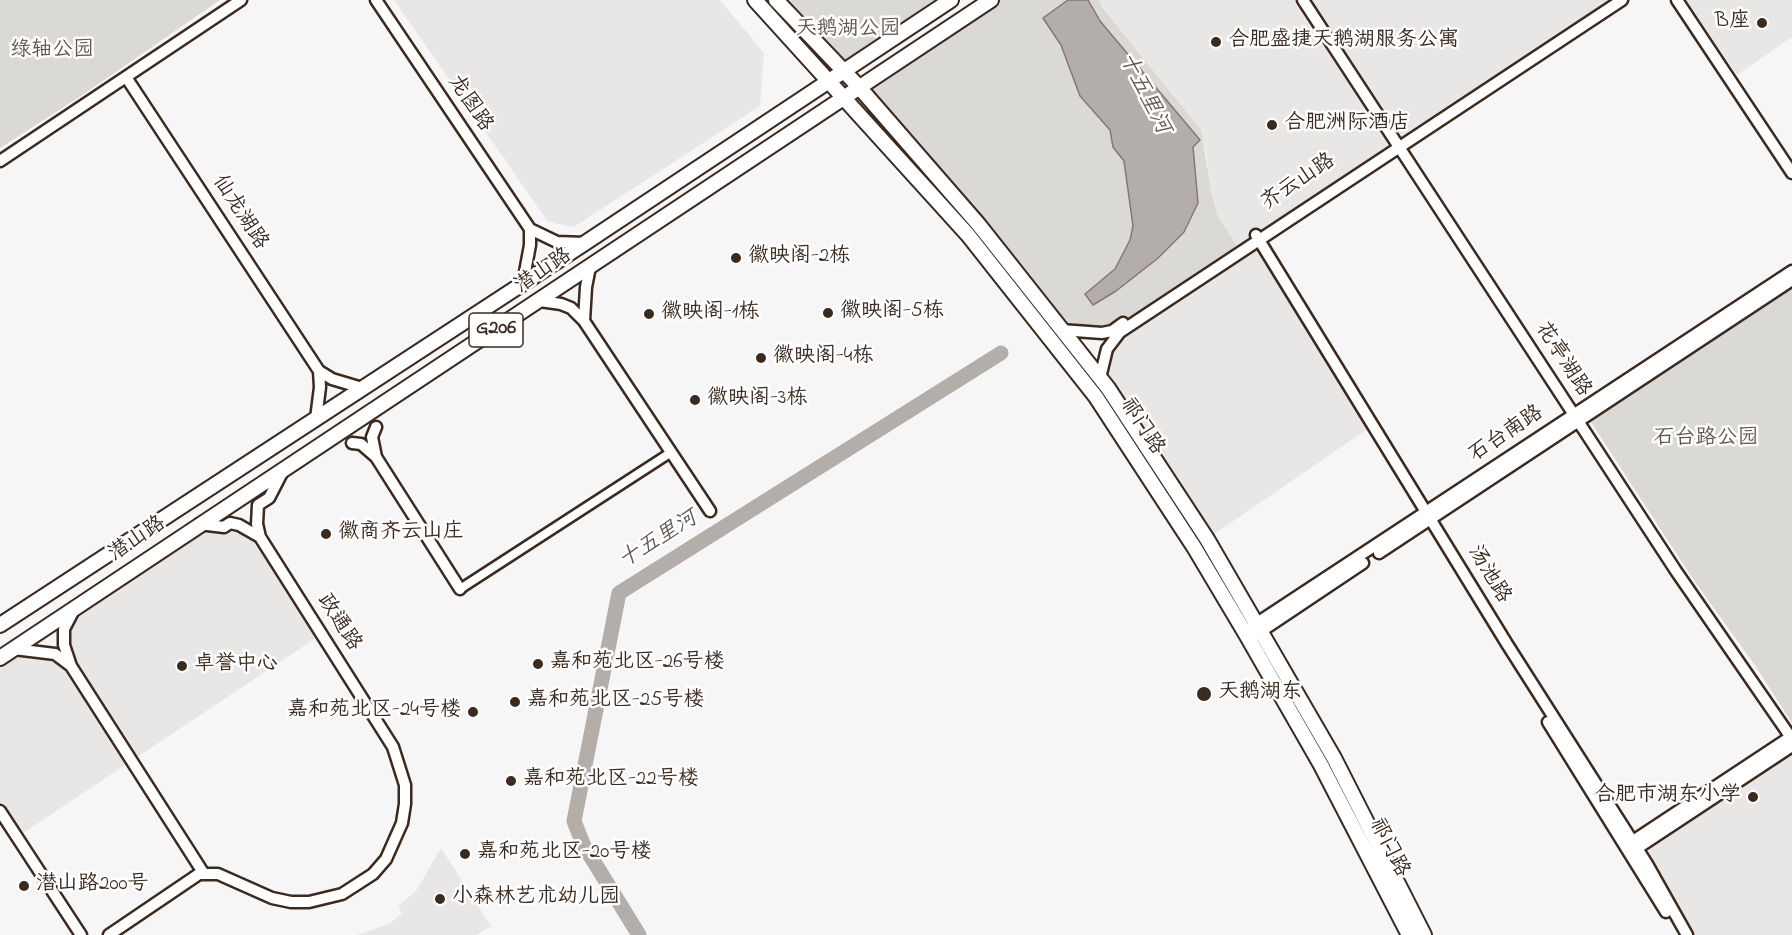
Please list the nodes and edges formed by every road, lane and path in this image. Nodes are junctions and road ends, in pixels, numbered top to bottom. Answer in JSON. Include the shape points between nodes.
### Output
{"nodes":[{"id":1,"x":242,"y":0,"type":"edge"},
{"id":2,"x":376,"y":0,"type":"edge"},
{"id":3,"x":755,"y":0,"type":"edge"},
{"id":4,"x":776,"y":0,"type":"edge"},
{"id":5,"x":951,"y":0,"type":"edge"},
{"id":6,"x":991,"y":0,"type":"edge"},
{"id":7,"x":1303,"y":0,"type":"edge"},
{"id":8,"x":1611,"y":0,"type":"edge"},
{"id":9,"x":1622,"y":0,"type":"edge"},
{"id":10,"x":1677,"y":0,"type":"edge"},
{"id":11,"x":844,"y":71,"type":"junction"},
{"id":12,"x":126,"y":76,"type":"junction"},
{"id":13,"x":830,"y":81,"type":"junction"},
{"id":14,"x":860,"y":87,"type":"junction"},
{"id":15,"x":844,"y":97,"type":"junction"},
{"id":16,"x":1398,"y":145,"type":"junction"},
{"id":17,"x":0,"y":160,"type":"edge"},
{"id":18,"x":1792,"y":173,"type":"edge"},
{"id":19,"x":530,"y":230,"type":"junction"},
{"id":20,"x":1256,"y":239,"type":"junction"},
{"id":21,"x":585,"y":243,"type":"junction"},
{"id":22,"x":590,"y":267,"type":"junction"},
{"id":23,"x":1792,"y":271,"type":"edge"},
{"id":24,"x":1792,"y":280,"type":"edge"},
{"id":25,"x":523,"y":283,"type":"junction"},
{"id":26,"x":540,"y":301,"type":"junction"},
{"id":27,"x":584,"y":321,"type":"junction"},
{"id":28,"x":1061,"y":330,"type":"junction"},
{"id":29,"x":319,"y":371,"type":"junction"},
{"id":30,"x":1100,"y":378,"type":"junction"},
{"id":31,"x":362,"y":388,"type":"junction"},
{"id":32,"x":1577,"y":417,"type":"junction"},
{"id":33,"x":316,"y":419,"type":"junction"},
{"id":34,"x":376,"y":427,"type":"dead end"},
{"id":35,"x":352,"y":443,"type":"dead end"},
{"id":36,"x":670,"y":453,"type":"junction"},
{"id":37,"x":376,"y":457,"type":"junction"},
{"id":38,"x":284,"y":469,"type":"junction"},
{"id":39,"x":710,"y":511,"type":"dead end"},
{"id":40,"x":1426,"y":517,"type":"junction"},
{"id":41,"x":199,"y":524,"type":"junction"},
{"id":42,"x":260,"y":537,"type":"junction"},
{"id":43,"x":460,"y":589,"type":"joint"},
{"id":44,"x":75,"y":608,"type":"junction"},
{"id":45,"x":0,"y":625,"type":"edge"},
{"id":46,"x":1259,"y":628,"type":"junction"},
{"id":47,"x":1246,"y":636,"type":"junction"},
{"id":48,"x":14,"y":649,"type":"junction"},
{"id":49,"x":0,"y":658,"type":"edge"},
{"id":50,"x":71,"y":666,"type":"junction"},
{"id":51,"x":1792,"y":740,"type":"edge"},
{"id":52,"x":0,"y":811,"type":"edge"},
{"id":53,"x":1632,"y":847,"type":"junction"},
{"id":54,"x":204,"y":874,"type":"junction"},
{"id":55,"x":81,"y":935,"type":"edge"},
{"id":56,"x":109,"y":935,"type":"edge"},
{"id":57,"x":1409,"y":935,"type":"edge"},
{"id":58,"x":1424,"y":935,"type":"edge"},
{"id":59,"x":1679,"y":935,"type":"edge"},
{"id":60,"x":1687,"y":935,"type":"edge"}],
"edges":[{"from":1,"to":12,"type":"street"},
{"from":2,"to":19,"type":"street","name":"龙图路"},
{"from":3,"to":13,"type":"main road","name":"祁门路"},
{"from":4,"to":11,"type":"main road","name":"祁门路"},
{"from":5,"to":11,"type":"main road","name":"潜山路","number":"G206"},
{"from":6,"to":14,"type":"main road","name":"潜山路","number":"G206"},
{"from":7,"to":16,"type":"street","name":"花亭湖路"},
{"from":8,"to":16,"type":"street","name":"齐云山路"},
{"from":9,"to":16,"type":"street"},
{"from":10,"to":18,"type":"street"},
{"from":11,"to":13,"type":"main road","name":"潜山路","number":"G206"},
{"from":11,"to":14,"type":"main road","name":"祁门路"},
{"from":12,"to":17,"type":"street"},
{"from":12,"to":29,"type":"street","name":"仙龙湖路"},
{"from":13,"to":15,"type":"main road","name":"祁门路"},
{"from":13,"to":21,"type":"main road","name":"潜山路","number":"G206"},
{"from":14,"to":15,"type":"main road","name":"潜山路","number":"G206"},
{"from":14,"to":28,"type":"main road","name":"祁门路","via":[[979,225]]},
{"from":15,"to":22,"type":"main road","name":"潜山路","number":"G206"},
{"from":15,"to":47,"type":"main road","name":"祁门路","via":[[968,235],[1096,397],[1194,547]]},
{"from":16,"to":20,"type":"street","name":"齐云山路"},
{"from":16,"to":32,"type":"street","name":"花亭湖路"},
{"from":19,"to":21,"type":"street","via":[[557,242]]},
{"from":19,"to":25,"type":"street"},
{"from":20,"to":28,"type":"street","name":"齐云山路","via":[[1112,331]]},
{"from":20,"to":30,"type":"street","via":[[1120,332],[1107,349]]},
{"from":20,"to":40,"type":"street","name":"汤池路"},
{"from":21,"to":25,"type":"main road","name":"潜山路","number":"G206"},
{"from":22,"to":26,"type":"main road","name":"潜山路","number":"G206"},
{"from":22,"to":27,"type":"street"},
{"from":23,"to":32,"type":"street","name":"石台南路"},
{"from":24,"to":32,"type":"street","name":"石台南路"},
{"from":25,"to":31,"type":"main road","name":"潜山路","number":"G206"},
{"from":26,"to":27,"type":"street","via":[[571,308]]},
{"from":26,"to":38,"type":"main road","name":"潜山路","number":"G206"},
{"from":27,"to":36,"type":"street"},
{"from":28,"to":30,"type":"main road","name":"祁门路"},
{"from":29,"to":31,"type":"street"},
{"from":29,"to":33,"type":"street"},
{"from":30,"to":46,"type":"main road","name":"祁门路","via":[[1207,539]]},
{"from":31,"to":33,"type":"main road","name":"潜山路","number":"G206"},
{"from":32,"to":40,"type":"street","name":"石台南路"},
{"from":32,"to":51,"type":"street","name":"花亭湖路"},
{"from":33,"to":45,"type":"main road","name":"潜山路","number":"G206"},
{"from":34,"to":37,"type":"street","via":[[372,437]]},
{"from":35,"to":37,"type":"street","via":[[361,444]]},
{"from":36,"to":39,"type":"street"},
{"from":36,"to":43,"type":"street"},
{"from":37,"to":43,"type":"street"},
{"from":38,"to":41,"type":"main road","name":"潜山路","number":"G206"},
{"from":38,"to":42,"type":"street","via":[[269,498],[258,505]]},
{"from":40,"to":46,"type":"street","name":"石台南路"},
{"from":40,"to":53,"type":"street","name":"汤池路"},
{"from":41,"to":42,"type":"street","via":[[224,527],[230,523]]},
{"from":41,"to":44,"type":"main road","name":"潜山路","number":"G206"},
{"from":42,"to":54,"type":"street","name":"政通路","via":[[383,729],[405,785],[402,823],[386,859],[373,874],[342,894],[291,902],[272,898],[218,874]]},
{"from":44,"to":48,"type":"main road","name":"潜山路","number":"G206"},
{"from":44,"to":50,"type":"street","via":[[64,629]]},
{"from":46,"to":47,"type":"street","name":"石台南路"},
{"from":46,"to":58,"type":"main road","name":"祁门路","via":[[1334,758]]},
{"from":47,"to":57,"type":"main road","name":"祁门路","via":[[1321,765]]},
{"from":48,"to":49,"type":"main road","name":"潜山路","number":"G206"},
{"from":48,"to":50,"type":"street","via":[[55,654]]},
{"from":50,"to":54,"type":"street"},
{"from":51,"to":53,"type":"street"},
{"from":52,"to":55,"type":"street"},
{"from":53,"to":59,"type":"street","name":"汤池路"},
{"from":53,"to":60,"type":"street","name":"汤池路"},
{"from":54,"to":56,"type":"street","via":[[190,879]]}]}
